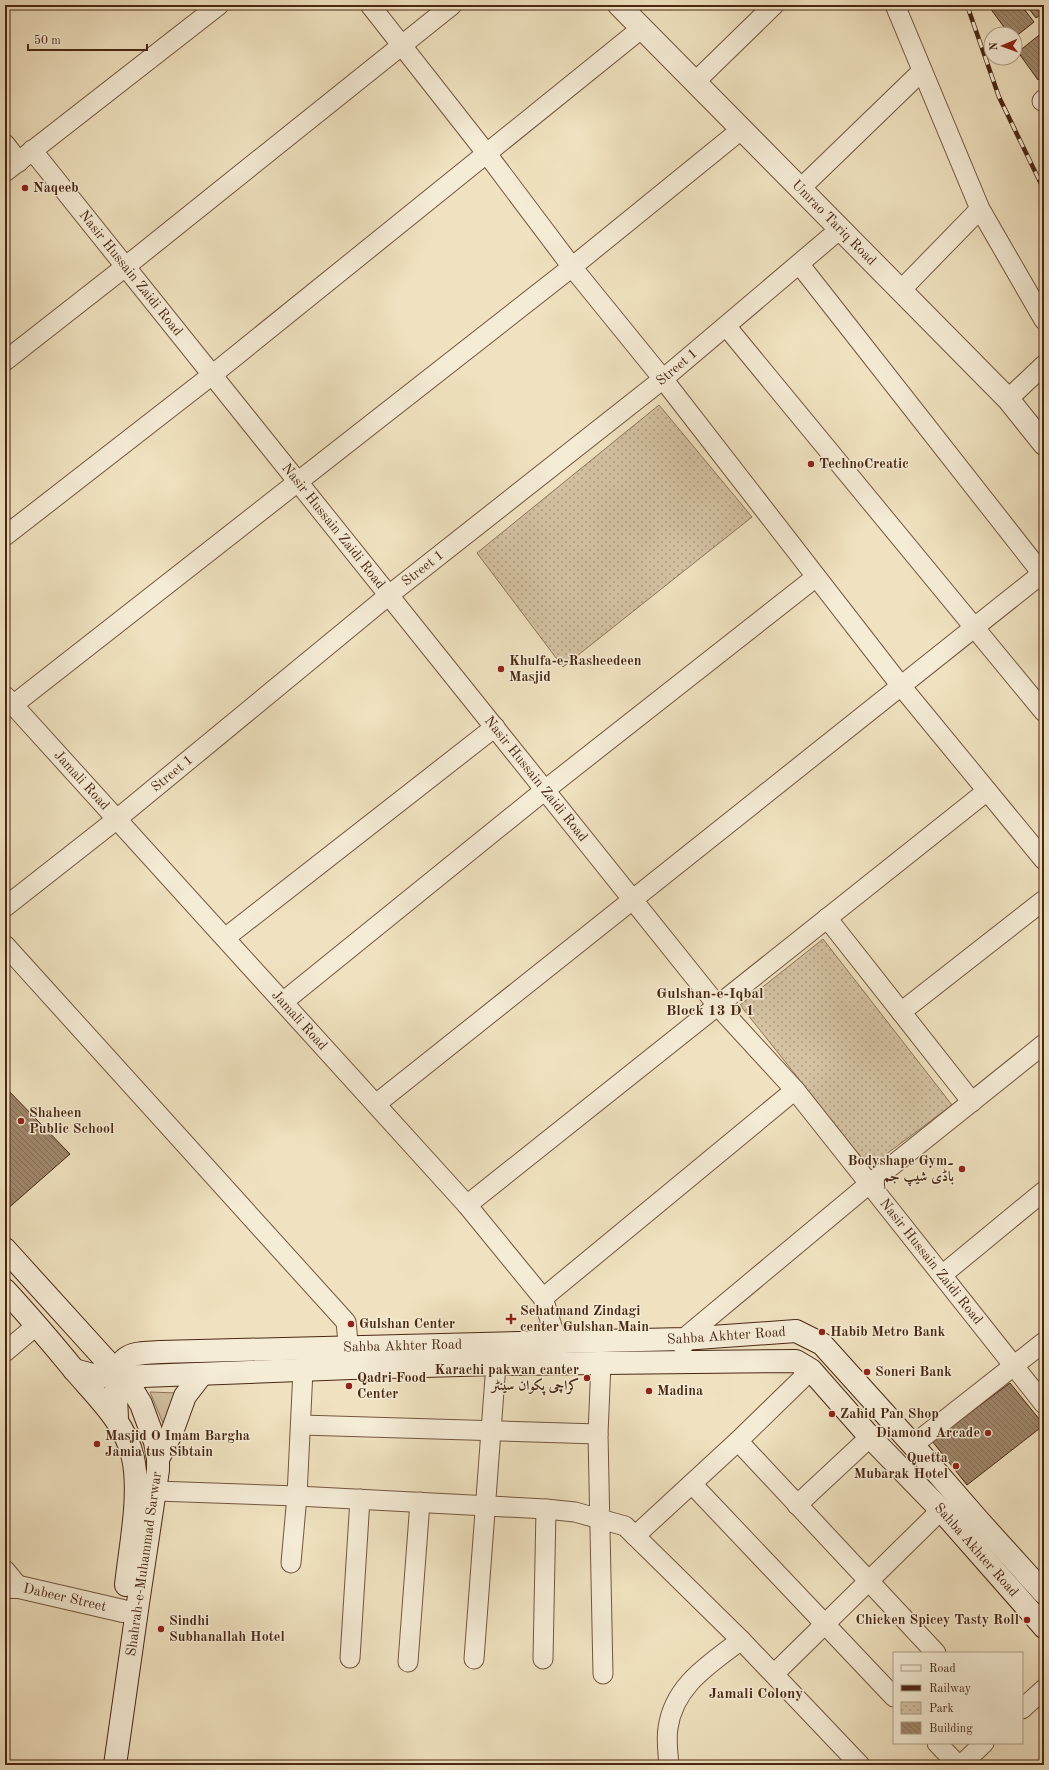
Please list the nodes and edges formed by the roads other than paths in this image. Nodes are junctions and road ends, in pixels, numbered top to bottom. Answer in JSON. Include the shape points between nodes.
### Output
{"nodes":[{"id":1,"x":219,"y":5,"type":"edge"},
{"id":2,"x":370,"y":5,"type":"edge"},
{"id":3,"x":452,"y":5,"type":"edge"},
{"id":4,"x":619,"y":5,"type":"edge"},
{"id":5,"x":774,"y":5,"type":"edge"},
{"id":6,"x":895,"y":5,"type":"edge"},
{"id":7,"x":642,"y":28,"type":"junction"},
{"id":8,"x":401,"y":45,"type":"junction"},
{"id":9,"x":922,"y":71,"type":"junction"},
{"id":10,"x":696,"y":82,"type":"junction"},
{"id":11,"x":742,"y":129,"type":"junction"},
{"id":12,"x":5,"y":144,"type":"edge"},
{"id":13,"x":487,"y":154,"type":"junction"},
{"id":14,"x":19,"y":161,"type":"edge"},
{"id":15,"x":800,"y":189,"type":"junction"},
{"id":16,"x":980,"y":209,"type":"junction"},
{"id":17,"x":840,"y":229,"type":"junction"},
{"id":18,"x":800,"y":265,"type":"junction"},
{"id":19,"x":125,"y":267,"type":"junction"},
{"id":20,"x":572,"y":267,"type":"junction"},
{"id":21,"x":901,"y":290,"type":"junction"},
{"id":22,"x":1044,"y":320,"type":"edge"},
{"id":23,"x":726,"y":326,"type":"junction"},
{"id":24,"x":5,"y":361,"type":"edge"},
{"id":25,"x":1044,"y":365,"type":"edge"},
{"id":26,"x":212,"y":375,"type":"junction"},
{"id":27,"x":662,"y":379,"type":"junction"},
{"id":28,"x":1008,"y":399,"type":"junction"},
{"id":29,"x":1044,"y":444,"type":"edge"},
{"id":30,"x":298,"y":482,"type":"junction"},
{"id":31,"x":5,"y":536,"type":"edge"},
{"id":32,"x":1043,"y":574,"type":"edge"},
{"id":33,"x":816,"y":577,"type":"junction"},
{"id":34,"x":389,"y":595,"type":"junction"},
{"id":35,"x":975,"y":627,"type":"junction"},
{"id":36,"x":901,"y":686,"type":"junction"},
{"id":37,"x":9,"y":701,"type":"edge"},
{"id":38,"x":1044,"y":712,"type":"edge"},
{"id":39,"x":495,"y":727,"type":"junction"},
{"id":40,"x":545,"y":790,"type":"junction"},
{"id":41,"x":987,"y":791,"type":"junction"},
{"id":42,"x":117,"y":819,"type":"junction"},
{"id":43,"x":1044,"y":860,"type":"edge"},
{"id":44,"x":633,"y":899,"type":"junction"},
{"id":45,"x":1044,"y":900,"type":"edge"},
{"id":46,"x":5,"y":907,"type":"edge"},
{"id":47,"x":827,"y":918,"type":"junction"},
{"id":48,"x":225,"y":938,"type":"junction"},
{"id":49,"x":5,"y":945,"type":"edge"},
{"id":50,"x":283,"y":1002,"type":"junction"},
{"id":51,"x":717,"y":1005,"type":"junction"},
{"id":52,"x":901,"y":1012,"type":"junction"},
{"id":53,"x":1044,"y":1044,"type":"edge"},
{"id":54,"x":795,"y":1090,"type":"junction"},
{"id":55,"x":972,"y":1102,"type":"junction"},
{"id":56,"x":376,"y":1104,"type":"junction"},
{"id":57,"x":869,"y":1184,"type":"junction"},
{"id":58,"x":1044,"y":1191,"type":"edge"},
{"id":59,"x":467,"y":1205,"type":"junction"},
{"id":60,"x":5,"y":1249,"type":"edge"},
{"id":61,"x":942,"y":1275,"type":"junction"},
{"id":62,"x":5,"y":1290,"type":"edge"},
{"id":63,"x":543,"y":1298,"type":"junction"},
{"id":64,"x":37,"y":1325,"type":"junction"},
{"id":65,"x":683,"y":1339,"type":"junction"},
{"id":66,"x":557,"y":1342,"type":"junction"},
{"id":67,"x":1044,"y":1342,"type":"edge"},
{"id":68,"x":5,"y":1352,"type":"edge"},
{"id":69,"x":350,"y":1358,"type":"junction"},
{"id":70,"x":684,"y":1362,"type":"junction"},
{"id":71,"x":602,"y":1363,"type":"junction"},
{"id":72,"x":496,"y":1364,"type":"junction"},
{"id":73,"x":557,"y":1364,"type":"junction"},
{"id":74,"x":1013,"y":1366,"type":"junction"},
{"id":75,"x":74,"y":1370,"type":"junction"},
{"id":76,"x":303,"y":1370,"type":"junction"},
{"id":77,"x":811,"y":1370,"type":"junction"},
{"id":78,"x":202,"y":1374,"type":"junction"},
{"id":79,"x":119,"y":1376,"type":"junction"},
{"id":80,"x":1044,"y":1404,"type":"edge"},
{"id":81,"x":117,"y":1420,"type":"junction"},
{"id":82,"x":301,"y":1424,"type":"junction"},
{"id":83,"x":490,"y":1431,"type":"junction"},
{"id":84,"x":598,"y":1434,"type":"junction"},
{"id":85,"x":870,"y":1437,"type":"junction"},
{"id":86,"x":738,"y":1441,"type":"junction"},
{"id":87,"x":914,"y":1445,"type":"junction"},
{"id":88,"x":158,"y":1459,"type":"junction"},
{"id":89,"x":692,"y":1484,"type":"junction"},
{"id":90,"x":156,"y":1491,"type":"junction"},
{"id":91,"x":297,"y":1496,"type":"junction"},
{"id":92,"x":360,"y":1499,"type":"junction"},
{"id":93,"x":420,"y":1502,"type":"junction"},
{"id":94,"x":797,"y":1505,"type":"junction"},
{"id":95,"x":485,"y":1506,"type":"junction"},
{"id":96,"x":546,"y":1508,"type":"junction"},
{"id":97,"x":941,"y":1510,"type":"junction"},
{"id":98,"x":599,"y":1518,"type":"junction"},
{"id":99,"x":635,"y":1536,"type":"junction"},
{"id":100,"x":291,"y":1563,"type":"dead end"},
{"id":101,"x":5,"y":1570,"type":"edge"},
{"id":102,"x":868,"y":1581,"type":"junction"},
{"id":103,"x":12,"y":1587,"type":"edge"},
{"id":104,"x":1044,"y":1592,"type":"edge"},
{"id":105,"x":123,"y":1611,"type":"junction"},
{"id":106,"x":825,"y":1624,"type":"junction"},
{"id":107,"x":1044,"y":1627,"type":"edge"},
{"id":108,"x":741,"y":1640,"type":"junction"},
{"id":109,"x":935,"y":1652,"type":"edge"},
{"id":110,"x":350,"y":1658,"type":"dead end"},
{"id":111,"x":543,"y":1659,"type":"dead end"},
{"id":112,"x":474,"y":1660,"type":"dead end"},
{"id":113,"x":408,"y":1662,"type":"dead end"},
{"id":114,"x":603,"y":1674,"type":"dead end"},
{"id":115,"x":774,"y":1674,"type":"junction"},
{"id":116,"x":1044,"y":1689,"type":"edge"},
{"id":117,"x":893,"y":1696,"type":"edge"},
{"id":118,"x":1023,"y":1708,"type":"edge"},
{"id":119,"x":938,"y":1744,"type":"edge"},
{"id":120,"x":983,"y":1744,"type":"edge"},
{"id":121,"x":101,"y":1765,"type":"edge"},
{"id":122,"x":116,"y":1765,"type":"edge"},
{"id":123,"x":669,"y":1765,"type":"edge"},
{"id":124,"x":860,"y":1765,"type":"edge"},
{"id":125,"x":958,"y":1765,"type":"edge"},
{"id":126,"x":961,"y":1765,"type":"edge"}],
"edges":[{"from":1,"to":14,"type":"street"},
{"from":2,"to":8,"type":"street"},
{"from":3,"to":8,"type":"street"},
{"from":4,"to":7,"type":"main road","name":"Umrao Tariq Road"},
{"from":5,"to":10,"type":"street"},
{"from":6,"to":9,"type":"street"},
{"from":7,"to":10,"type":"main road","name":"Umrao Tariq Road"},
{"from":7,"to":13,"type":"street"},
{"from":8,"to":13,"type":"street"},
{"from":8,"to":19,"type":"street"},
{"from":9,"to":15,"type":"street"},
{"from":9,"to":16,"type":"street"},
{"from":10,"to":11,"type":"main road","name":"Umrao Tariq Road"},
{"from":11,"to":15,"type":"main road","name":"Umrao Tariq Road"},
{"from":11,"to":20,"type":"street"},
{"from":12,"to":14,"type":"street","name":"Nasir Hussain Zaidi Road"},
{"from":13,"to":20,"type":"street"},
{"from":13,"to":26,"type":"street"},
{"from":14,"to":19,"type":"street","name":"Nasir Hussain Zaidi Road"},
{"from":15,"to":17,"type":"main road","name":"Umrao Tariq Road"},
{"from":16,"to":21,"type":"street"},
{"from":16,"to":22,"type":"street"},
{"from":17,"to":18,"type":"street","name":"Street 1"},
{"from":17,"to":21,"type":"main road","name":"Umrao Tariq Road"},
{"from":18,"to":23,"type":"street","name":"Street 1"},
{"from":18,"to":32,"type":"street"},
{"from":19,"to":24,"type":"street"},
{"from":19,"to":26,"type":"street","name":"Nasir Hussain Zaidi Road"},
{"from":20,"to":27,"type":"street"},
{"from":20,"to":30,"type":"street"},
{"from":21,"to":28,"type":"main road","name":"Umrao Tariq Road"},
{"from":23,"to":27,"type":"street","name":"Street 1"},
{"from":23,"to":35,"type":"street"},
{"from":25,"to":28,"type":"street"},
{"from":26,"to":30,"type":"street","name":"Nasir Hussain Zaidi Road"},
{"from":26,"to":31,"type":"street"},
{"from":27,"to":33,"type":"street"},
{"from":27,"to":34,"type":"street","name":"Street 1"},
{"from":28,"to":29,"type":"main road","name":"Umrao Tariq Road"},
{"from":30,"to":34,"type":"street","name":"Nasir Hussain Zaidi Road"},
{"from":30,"to":37,"type":"street"},
{"from":32,"to":35,"type":"street"},
{"from":33,"to":36,"type":"street"},
{"from":33,"to":40,"type":"street"},
{"from":34,"to":39,"type":"street","name":"Nasir Hussain Zaidi Road"},
{"from":34,"to":42,"type":"street","name":"Street 1"},
{"from":35,"to":36,"type":"street"},
{"from":35,"to":38,"type":"street"},
{"from":36,"to":41,"type":"street"},
{"from":36,"to":44,"type":"street"},
{"from":37,"to":42,"type":"street","name":"Jamali Road"},
{"from":39,"to":40,"type":"street","name":"Nasir Hussain Zaidi Road"},
{"from":39,"to":48,"type":"street"},
{"from":40,"to":44,"type":"street","name":"Nasir Hussain Zaidi Road"},
{"from":40,"to":50,"type":"street"},
{"from":41,"to":43,"type":"street"},
{"from":41,"to":47,"type":"street"},
{"from":42,"to":46,"type":"street","name":"Street 1"},
{"from":42,"to":48,"type":"street","name":"Jamali Road"},
{"from":44,"to":51,"type":"street","name":"Nasir Hussain Zaidi Road"},
{"from":44,"to":56,"type":"street"},
{"from":45,"to":52,"type":"street"},
{"from":47,"to":51,"type":"street"},
{"from":47,"to":52,"type":"street"},
{"from":48,"to":50,"type":"street","name":"Jamali Road"},
{"from":49,"to":69,"type":"street","via":[[346,1322]]},
{"from":50,"to":56,"type":"street","name":"Jamali Road"},
{"from":51,"to":54,"type":"street","name":"Nasir Hussain Zaidi Road"},
{"from":51,"to":59,"type":"street"},
{"from":52,"to":55,"type":"street"},
{"from":53,"to":55,"type":"street"},
{"from":54,"to":57,"type":"street","name":"Nasir Hussain Zaidi Road"},
{"from":54,"to":63,"type":"street"},
{"from":55,"to":57,"type":"street"},
{"from":56,"to":59,"type":"street","name":"Jamali Road"},
{"from":57,"to":61,"type":"street","name":"Nasir Hussain Zaidi Road"},
{"from":57,"to":65,"type":"street"},
{"from":58,"to":61,"type":"street"},
{"from":59,"to":63,"type":"street","name":"Jamali Road"},
{"from":60,"to":79,"type":"main road","name":"Shahrah-e-Muhammad Sarwar"},
{"from":61,"to":74,"type":"street","name":"Nasir Hussain Zaidi Road"},
{"from":62,"to":64,"type":"main road"},
{"from":63,"to":66,"type":"street","name":"Jamali Road"},
{"from":64,"to":68,"type":"street"},
{"from":64,"to":75,"type":"main road"},
{"from":65,"to":66,"type":"main road","name":"Sahba Akhter Road"},
{"from":65,"to":70,"type":"street"},
{"from":65,"to":87,"type":"main road","name":"Sahba Akhter Road","via":[[796,1331],[822,1344]]},
{"from":66,"to":69,"type":"main road","name":"Sahba Akhter Road"},
{"from":66,"to":73,"type":"street","name":"Jamali Road"},
{"from":67,"to":74,"type":"street"},
{"from":69,"to":72,"type":"main road","name":"Sahba Akhter Road"},
{"from":69,"to":76,"type":"main road","name":"Sahba Akhter Road"},
{"from":69,"to":79,"type":"main road","name":"Sahba Akhter Road","via":[[160,1352],[128,1357],[123,1360]]},
{"from":70,"to":71,"type":"main road","name":"Sahba Akhter Road"},
{"from":70,"to":77,"type":"main road","name":"Sahba Akhter Road","via":[[796,1362]]},
{"from":71,"to":73,"type":"main road","name":"Sahba Akhter Road"},
{"from":71,"to":84,"type":"street"},
{"from":72,"to":73,"type":"main road","name":"Sahba Akhter Road"},
{"from":72,"to":83,"type":"street"},
{"from":74,"to":80,"type":"street","name":"Nasir Hussain Zaidi Road"},
{"from":74,"to":87,"type":"street"},
{"from":75,"to":79,"type":"main road","name":"Sahba Akhter Road","via":[[98,1376]]},
{"from":75,"to":81,"type":"main road"},
{"from":76,"to":78,"type":"main road","name":"Sahba Akhter Road"},
{"from":76,"to":82,"type":"street"},
{"from":77,"to":85,"type":"main road","name":"Sahba Akhter Road"},
{"from":77,"to":86,"type":"street"},
{"from":78,"to":79,"type":"main road","name":"Sahba Akhter Road"},
{"from":78,"to":88,"type":"main road","via":[[185,1396],[172,1432]]},
{"from":79,"to":81,"type":"main road"},
{"from":79,"to":88,"type":"main road","name":"Shahrah-e-Muhammad Sarwar","via":[[141,1404],[155,1442]]},
{"from":81,"to":105,"type":"main road","name":"Shahrah-e-Muhammad Sarwar","via":[[127,1439],[136,1482]]},
{"from":82,"to":83,"type":"street"},
{"from":82,"to":91,"type":"street"},
{"from":83,"to":84,"type":"street"},
{"from":83,"to":95,"type":"street"},
{"from":84,"to":98,"type":"street"},
{"from":85,"to":94,"type":"street"},
{"from":85,"to":97,"type":"main road","name":"Sahba Akhter Road"},
{"from":86,"to":89,"type":"street"},
{"from":86,"to":94,"type":"street"},
{"from":87,"to":104,"type":"main road","name":"Sahba Akhter Road","via":[[978,1521]]},
{"from":88,"to":90,"type":"main road","name":"Shahrah-e-Muhammad Sarwar"},
{"from":89,"to":99,"type":"street"},
{"from":89,"to":106,"type":"street"},
{"from":90,"to":91,"type":"street"},
{"from":90,"to":122,"type":"main road","name":"Shahrah-e-Muhammad Sarwar"},
{"from":91,"to":92,"type":"street"},
{"from":91,"to":100,"type":"street"},
{"from":92,"to":93,"type":"street"},
{"from":92,"to":110,"type":"street"},
{"from":93,"to":95,"type":"street"},
{"from":93,"to":113,"type":"street"},
{"from":94,"to":102,"type":"street"},
{"from":95,"to":96,"type":"street"},
{"from":95,"to":112,"type":"street"},
{"from":96,"to":98,"type":"street"},
{"from":96,"to":111,"type":"street"},
{"from":97,"to":102,"type":"street"},
{"from":97,"to":107,"type":"main road","name":"Sahba Akhter Road"},
{"from":98,"to":99,"type":"street","via":[[625,1526]]},
{"from":98,"to":114,"type":"street"},
{"from":99,"to":108,"type":"street"},
{"from":101,"to":103,"type":"street"},
{"from":102,"to":106,"type":"street"},
{"from":102,"to":109,"type":"street"},
{"from":103,"to":105,"type":"main road","name":"Dabeer Street"},
{"from":105,"to":121,"type":"main road","name":"Shahrah-e-Muhammad Sarwar"},
{"from":106,"to":115,"type":"street"},
{"from":106,"to":117,"type":"street"},
{"from":108,"to":115,"type":"street"},
{"from":108,"to":123,"type":"street","via":[[694,1677],[674,1703],[668,1728]]},
{"from":115,"to":124,"type":"street"},
{"from":116,"to":118,"type":"street"},
{"from":119,"to":125,"type":"street"},
{"from":120,"to":126,"type":"street"}]}
